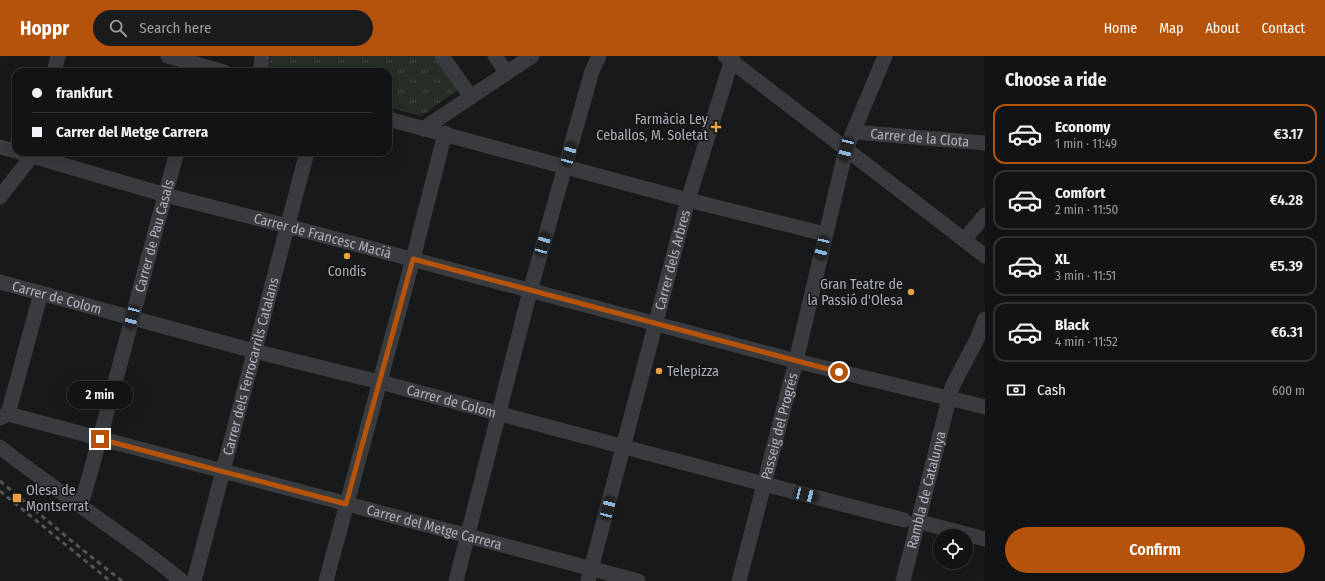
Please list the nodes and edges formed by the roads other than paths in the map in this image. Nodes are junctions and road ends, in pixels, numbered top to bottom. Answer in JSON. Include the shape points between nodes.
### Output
{"nodes":[{"id":1,"x":58,"y":56,"type":"edge"},
{"id":2,"x":168,"y":56,"type":"edge"},
{"id":3,"x":262,"y":56,"type":"edge"},
{"id":4,"x":442,"y":56,"type":"edge"},
{"id":5,"x":496,"y":56,"type":"edge"},
{"id":6,"x":532,"y":56,"type":"edge"},
{"id":7,"x":599,"y":56,"type":"edge"},
{"id":8,"x":884,"y":56,"type":"edge"},
{"id":9,"x":730,"y":58,"type":"edge"},
{"id":10,"x":55,"y":68,"type":"edge"},
{"id":11,"x":198,"y":68,"type":"edge"},
{"id":12,"x":260,"y":68,"type":"edge"},
{"id":13,"x":507,"y":73,"type":"junction"},
{"id":14,"x":471,"y":97,"type":"junction"},
{"id":15,"x":392,"y":120,"type":"edge"},
{"id":16,"x":423,"y":129,"type":"junction"},
{"id":17,"x":854,"y":132,"type":"junction"},
{"id":18,"x":445,"y":134,"type":"junction"},
{"id":19,"x":985,"y":143,"type":"edge"},
{"id":20,"x":0,"y":146,"type":"edge"},
{"id":21,"x":846,"y":149,"type":"junction"},
{"id":22,"x":12,"y":150,"type":"edge"},
{"id":23,"x":26,"y":156,"type":"edge"},
{"id":24,"x":38,"y":156,"type":"edge"},
{"id":25,"x":176,"y":156,"type":"edge"},
{"id":26,"x":306,"y":156,"type":"edge"},
{"id":27,"x":565,"y":168,"type":"junction"},
{"id":28,"x":165,"y":195,"type":"junction"},
{"id":29,"x":0,"y":197,"type":"edge"},
{"id":30,"x":688,"y":200,"type":"junction"},
{"id":31,"x":985,"y":214,"type":"edge"},
{"id":32,"x":288,"y":226,"type":"junction"},
{"id":33,"x":825,"y":234,"type":"junction"},
{"id":34,"x":964,"y":240,"type":"junction"},
{"id":35,"x":985,"y":256,"type":"edge"},
{"id":36,"x":413,"y":259,"type":"junction"},
{"id":37,"x":0,"y":282,"type":"edge"},
{"id":38,"x":530,"y":291,"type":"junction"},
{"id":39,"x":41,"y":293,"type":"junction"},
{"id":40,"x":132,"y":317,"type":"junction"},
{"id":41,"x":985,"y":319,"type":"edge"},
{"id":42,"x":656,"y":324,"type":"junction"},
{"id":43,"x":254,"y":351,"type":"junction"},
{"id":44,"x":796,"y":361,"type":"junction"},
{"id":45,"x":380,"y":382,"type":"junction"},
{"id":46,"x":950,"y":398,"type":"junction"},
{"id":47,"x":985,"y":407,"type":"edge"},
{"id":48,"x":499,"y":414,"type":"junction"},
{"id":49,"x":4,"y":416,"type":"edge"},
{"id":50,"x":100,"y":439,"type":"junction"},
{"id":51,"x":0,"y":447,"type":"edge"},
{"id":52,"x":624,"y":447,"type":"junction"},
{"id":53,"x":223,"y":471,"type":"junction"},
{"id":54,"x":764,"y":484,"type":"junction"},
{"id":55,"x":346,"y":504,"type":"junction"},
{"id":56,"x":80,"y":505,"type":"junction"},
{"id":57,"x":904,"y":520,"type":"dead end"},
{"id":58,"x":928,"y":524,"type":"dead end"},
{"id":59,"x":468,"y":536,"type":"junction"},
{"id":60,"x":985,"y":539,"type":"edge"},
{"id":61,"x":590,"y":575,"type":"edge"},
{"id":62,"x":182,"y":581,"type":"edge"},
{"id":63,"x":194,"y":581,"type":"edge"},
{"id":64,"x":326,"y":581,"type":"edge"},
{"id":65,"x":456,"y":581,"type":"edge"},
{"id":66,"x":638,"y":581,"type":"edge"},
{"id":67,"x":739,"y":581,"type":"edge"},
{"id":68,"x":903,"y":581,"type":"edge"}],
"edges":[{"from":1,"to":10,"type":"street"},
{"from":2,"to":11,"type":"street"},
{"from":3,"to":12,"type":"street"},
{"from":4,"to":14,"type":"street"},
{"from":5,"to":13,"type":"street"},
{"from":6,"to":13,"type":"street"},
{"from":7,"to":27,"type":"street","via":[[592,71]]},
{"from":8,"to":17,"type":"street","name":"Passeig del Progrés"},
{"from":9,"to":21,"type":"street"},
{"from":9,"to":30,"type":"street","name":"Carrer dels Arbres"},
{"from":13,"to":14,"type":"street"},
{"from":14,"to":16,"type":"street"},
{"from":15,"to":16,"type":"street"},
{"from":16,"to":18,"type":"street"},
{"from":17,"to":19,"type":"street","name":"Carrer de la Clota"},
{"from":17,"to":21,"type":"street","name":"Passeig del Progrés"},
{"from":18,"to":27,"type":"street"},
{"from":18,"to":36,"type":"street"},
{"from":20,"to":22,"type":"street"},
{"from":21,"to":33,"type":"street","name":"Passeig del Progrés"},
{"from":21,"to":34,"type":"street"},
{"from":23,"to":29,"type":"street"},
{"from":24,"to":28,"type":"street","name":"Carrer de Francesc Macià"},
{"from":25,"to":28,"type":"street","name":"Carrer de Pau Casals"},
{"from":26,"to":32,"type":"street","name":"Carrer dels Ferrocarrils Catalans"},
{"from":27,"to":30,"type":"street"},
{"from":27,"to":38,"type":"street"},
{"from":28,"to":32,"type":"street","name":"Carrer de Francesc Macià"},
{"from":28,"to":40,"type":"street","name":"Carrer de Pau Casals"},
{"from":30,"to":33,"type":"street"},
{"from":30,"to":42,"type":"street","name":"Carrer dels Arbres"},
{"from":31,"to":34,"type":"street"},
{"from":32,"to":36,"type":"street","name":"Carrer de Francesc Macià"},
{"from":32,"to":43,"type":"street","name":"Carrer dels Ferrocarrils Catalans"},
{"from":33,"to":44,"type":"street","name":"Passeig del Progrés"},
{"from":34,"to":35,"type":"street"},
{"from":36,"to":38,"type":"street","name":"Carrer de Francesc Macià"},
{"from":36,"to":45,"type":"street"},
{"from":37,"to":39,"type":"street","name":"Carrer de Colom"},
{"from":38,"to":42,"type":"street","name":"Carrer de Francesc Macià"},
{"from":38,"to":48,"type":"street"},
{"from":39,"to":40,"type":"street","name":"Carrer de Colom"},
{"from":39,"to":49,"type":"street"},
{"from":40,"to":43,"type":"street","name":"Carrer de Colom"},
{"from":40,"to":50,"type":"street","name":"Carrer de Pau Casals"},
{"from":41,"to":46,"type":"street","name":"Rambla de Catalunya","via":[[952,387]]},
{"from":42,"to":44,"type":"street","name":"Carrer de Francesc Macià"},
{"from":42,"to":52,"type":"street","name":"Carrer dels Arbres"},
{"from":43,"to":45,"type":"street","name":"Carrer de Colom"},
{"from":43,"to":53,"type":"street","name":"Carrer dels Ferrocarrils Catalans"},
{"from":44,"to":46,"type":"street","name":"Carrer de Francesc Macià"},
{"from":44,"to":54,"type":"street","name":"Passeig del Progrés"},
{"from":45,"to":48,"type":"street","name":"Carrer de Colom"},
{"from":45,"to":55,"type":"street"},
{"from":46,"to":47,"type":"street","name":"Carrer de Francesc Macià"},
{"from":46,"to":68,"type":"street","name":"Rambla de Catalunya"},
{"from":48,"to":52,"type":"street","name":"Carrer de Colom"},
{"from":48,"to":59,"type":"street"},
{"from":49,"to":50,"type":"street","name":"Carrer del Metge Carrera"},
{"from":50,"to":53,"type":"street","name":"Carrer del Metge Carrera"},
{"from":50,"to":56,"type":"street","name":"Carrer de Pau Casals"},
{"from":51,"to":56,"type":"street","via":[[33,474]]},
{"from":52,"to":54,"type":"street","name":"Carrer de Colom"},
{"from":52,"to":61,"type":"street","name":"Carrer dels Arbres"},
{"from":53,"to":55,"type":"street","name":"Carrer del Metge Carrera"},
{"from":53,"to":63,"type":"street","name":"Carrer dels Ferrocarrils Catalans"},
{"from":54,"to":57,"type":"street","name":"Carrer de Colom"},
{"from":54,"to":67,"type":"street","name":"Passeig del Progrés"},
{"from":55,"to":59,"type":"street","name":"Carrer del Metge Carrera"},
{"from":55,"to":64,"type":"street"},
{"from":56,"to":62,"type":"street"},
{"from":58,"to":60,"type":"street"},
{"from":59,"to":61,"type":"street","name":"Carrer del Metge Carrera"},
{"from":59,"to":65,"type":"street"},
{"from":61,"to":66,"type":"street","name":"Carrer del Metge Carrera"}]}
